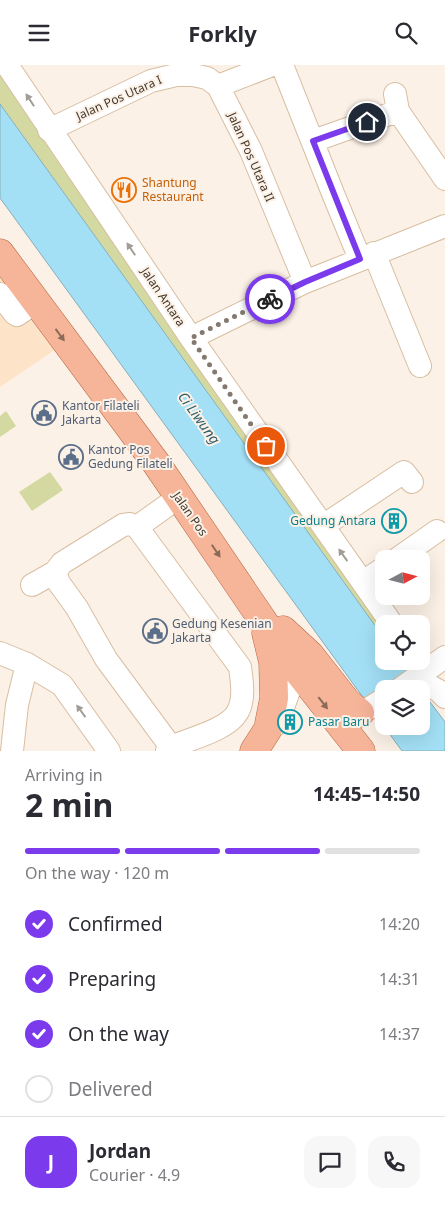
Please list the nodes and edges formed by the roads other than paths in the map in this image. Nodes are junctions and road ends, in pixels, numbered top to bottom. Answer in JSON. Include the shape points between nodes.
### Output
{"nodes":[{"id":1,"x":7,"y":65,"type":"edge"},
{"id":2,"x":272,"y":65,"type":"edge"},
{"id":3,"x":282,"y":65,"type":"edge"},
{"id":4,"x":218,"y":86,"type":"junction"},
{"id":5,"x":49,"y":130,"type":"junction"},
{"id":6,"x":313,"y":141,"type":"junction"},
{"id":7,"x":445,"y":179,"type":"edge"},
{"id":8,"x":445,"y":226,"type":"edge"},
{"id":9,"x":0,"y":253,"type":"edge"},
{"id":10,"x":367,"y":256,"type":"junction"},
{"id":11,"x":305,"y":282,"type":"junction"},
{"id":12,"x":0,"y":295,"type":"edge"},
{"id":13,"x":36,"y":302,"type":"junction"},
{"id":14,"x":191,"y":338,"type":"junction"},
{"id":15,"x":420,"y":366,"type":"dead end"},
{"id":16,"x":412,"y":482,"type":"dead end"},
{"id":17,"x":179,"y":497,"type":"junction"},
{"id":18,"x":322,"y":526,"type":"junction"},
{"id":19,"x":137,"y":527,"type":"junction"},
{"id":20,"x":437,"y":531,"type":"dead end"},
{"id":21,"x":410,"y":550,"type":"edge"},
{"id":22,"x":55,"y":572,"type":"junction"},
{"id":23,"x":375,"y":574,"type":"edge"},
{"id":24,"x":362,"y":582,"type":"junction"},
{"id":25,"x":32,"y":585,"type":"dead end"},
{"id":26,"x":259,"y":613,"type":"junction"},
{"id":27,"x":386,"y":615,"type":"edge"},
{"id":28,"x":0,"y":653,"type":"edge"},
{"id":29,"x":445,"y":657,"type":"edge"},
{"id":30,"x":27,"y":664,"type":"junction"},
{"id":31,"x":293,"y":665,"type":"junction"},
{"id":32,"x":411,"y":677,"type":"edge"},
{"id":33,"x":445,"y":697,"type":"edge"},
{"id":34,"x":370,"y":707,"type":"edge"},
{"id":35,"x":169,"y":749,"type":"edge"},
{"id":36,"x":12,"y":751,"type":"edge"},
{"id":37,"x":109,"y":751,"type":"edge"},
{"id":38,"x":254,"y":751,"type":"edge"},
{"id":39,"x":259,"y":751,"type":"edge"},
{"id":40,"x":361,"y":751,"type":"edge"}],
"edges":[{"from":5,"to":1,"type":"street","name":"Jalan Antara","one_way":true},
{"from":2,"to":4,"type":"street"},
{"from":3,"to":6,"type":"street"},
{"from":4,"to":5,"type":"street","name":"Jalan Pos Utara I","via":[[207,78],[193,75],[151,81]]},
{"from":4,"to":11,"type":"street","name":"Jalan Pos Utara II","via":[[251,151]]},
{"from":14,"to":5,"type":"street","name":"Jalan Antara","one_way":true},
{"from":6,"to":7,"type":"street","via":[[396,102]]},
{"from":6,"to":10,"type":"street"},
{"from":8,"to":10,"type":"street"},
{"from":9,"to":13,"type":"main road","name":"Jalan Pos"},
{"from":10,"to":11,"type":"street"},
{"from":10,"to":15,"type":"street"},
{"from":11,"to":14,"type":"street"},
{"from":12,"to":13,"type":"street","via":[[17,315]]},
{"from":13,"to":17,"type":"main road","name":"Jalan Pos","one_way":true},
{"from":14,"to":18,"type":"street","name":"Jalan Antara"},
{"from":16,"to":18,"type":"street","via":[[404,472]]},
{"from":17,"to":19,"type":"street"},
{"from":17,"to":26,"type":"main road","name":"Jalan Pos","one_way":true},
{"from":24,"to":18,"type":"street","name":"Jalan Antara","one_way":true},
{"from":19,"to":22,"type":"street","via":[[123,525],[62,563]]},
{"from":19,"to":35,"type":"street","via":[[240,667],[242,677],[242,697],[232,721]]},
{"from":20,"to":21,"type":"street"},
{"from":22,"to":25,"type":"street"},
{"from":22,"to":35,"type":"street","via":[[106,659]]},
{"from":23,"to":24,"type":"street"},
{"from":24,"to":27,"type":"street","name":"Jalan Antara"},
{"from":26,"to":31,"type":"main road","name":"Jalan Pos"},
{"from":26,"to":34,"type":"main road","via":[[278,625],[310,655],[347,701]]},
{"from":26,"to":38,"type":"main road","via":[[273,662],[274,698],[268,729]]},
{"from":28,"to":30,"type":"street"},
{"from":29,"to":32,"type":"street"},
{"from":30,"to":36,"type":"street","via":[[17,705]]},
{"from":37,"to":30,"type":"street","one_way":true,"via":[[62,685]]},
{"from":31,"to":39,"type":"street","via":[[281,716],[272,736]]},
{"from":31,"to":40,"type":"main road","name":"Jalan Pos","one_way":true},
{"from":32,"to":33,"type":"street"}]}
